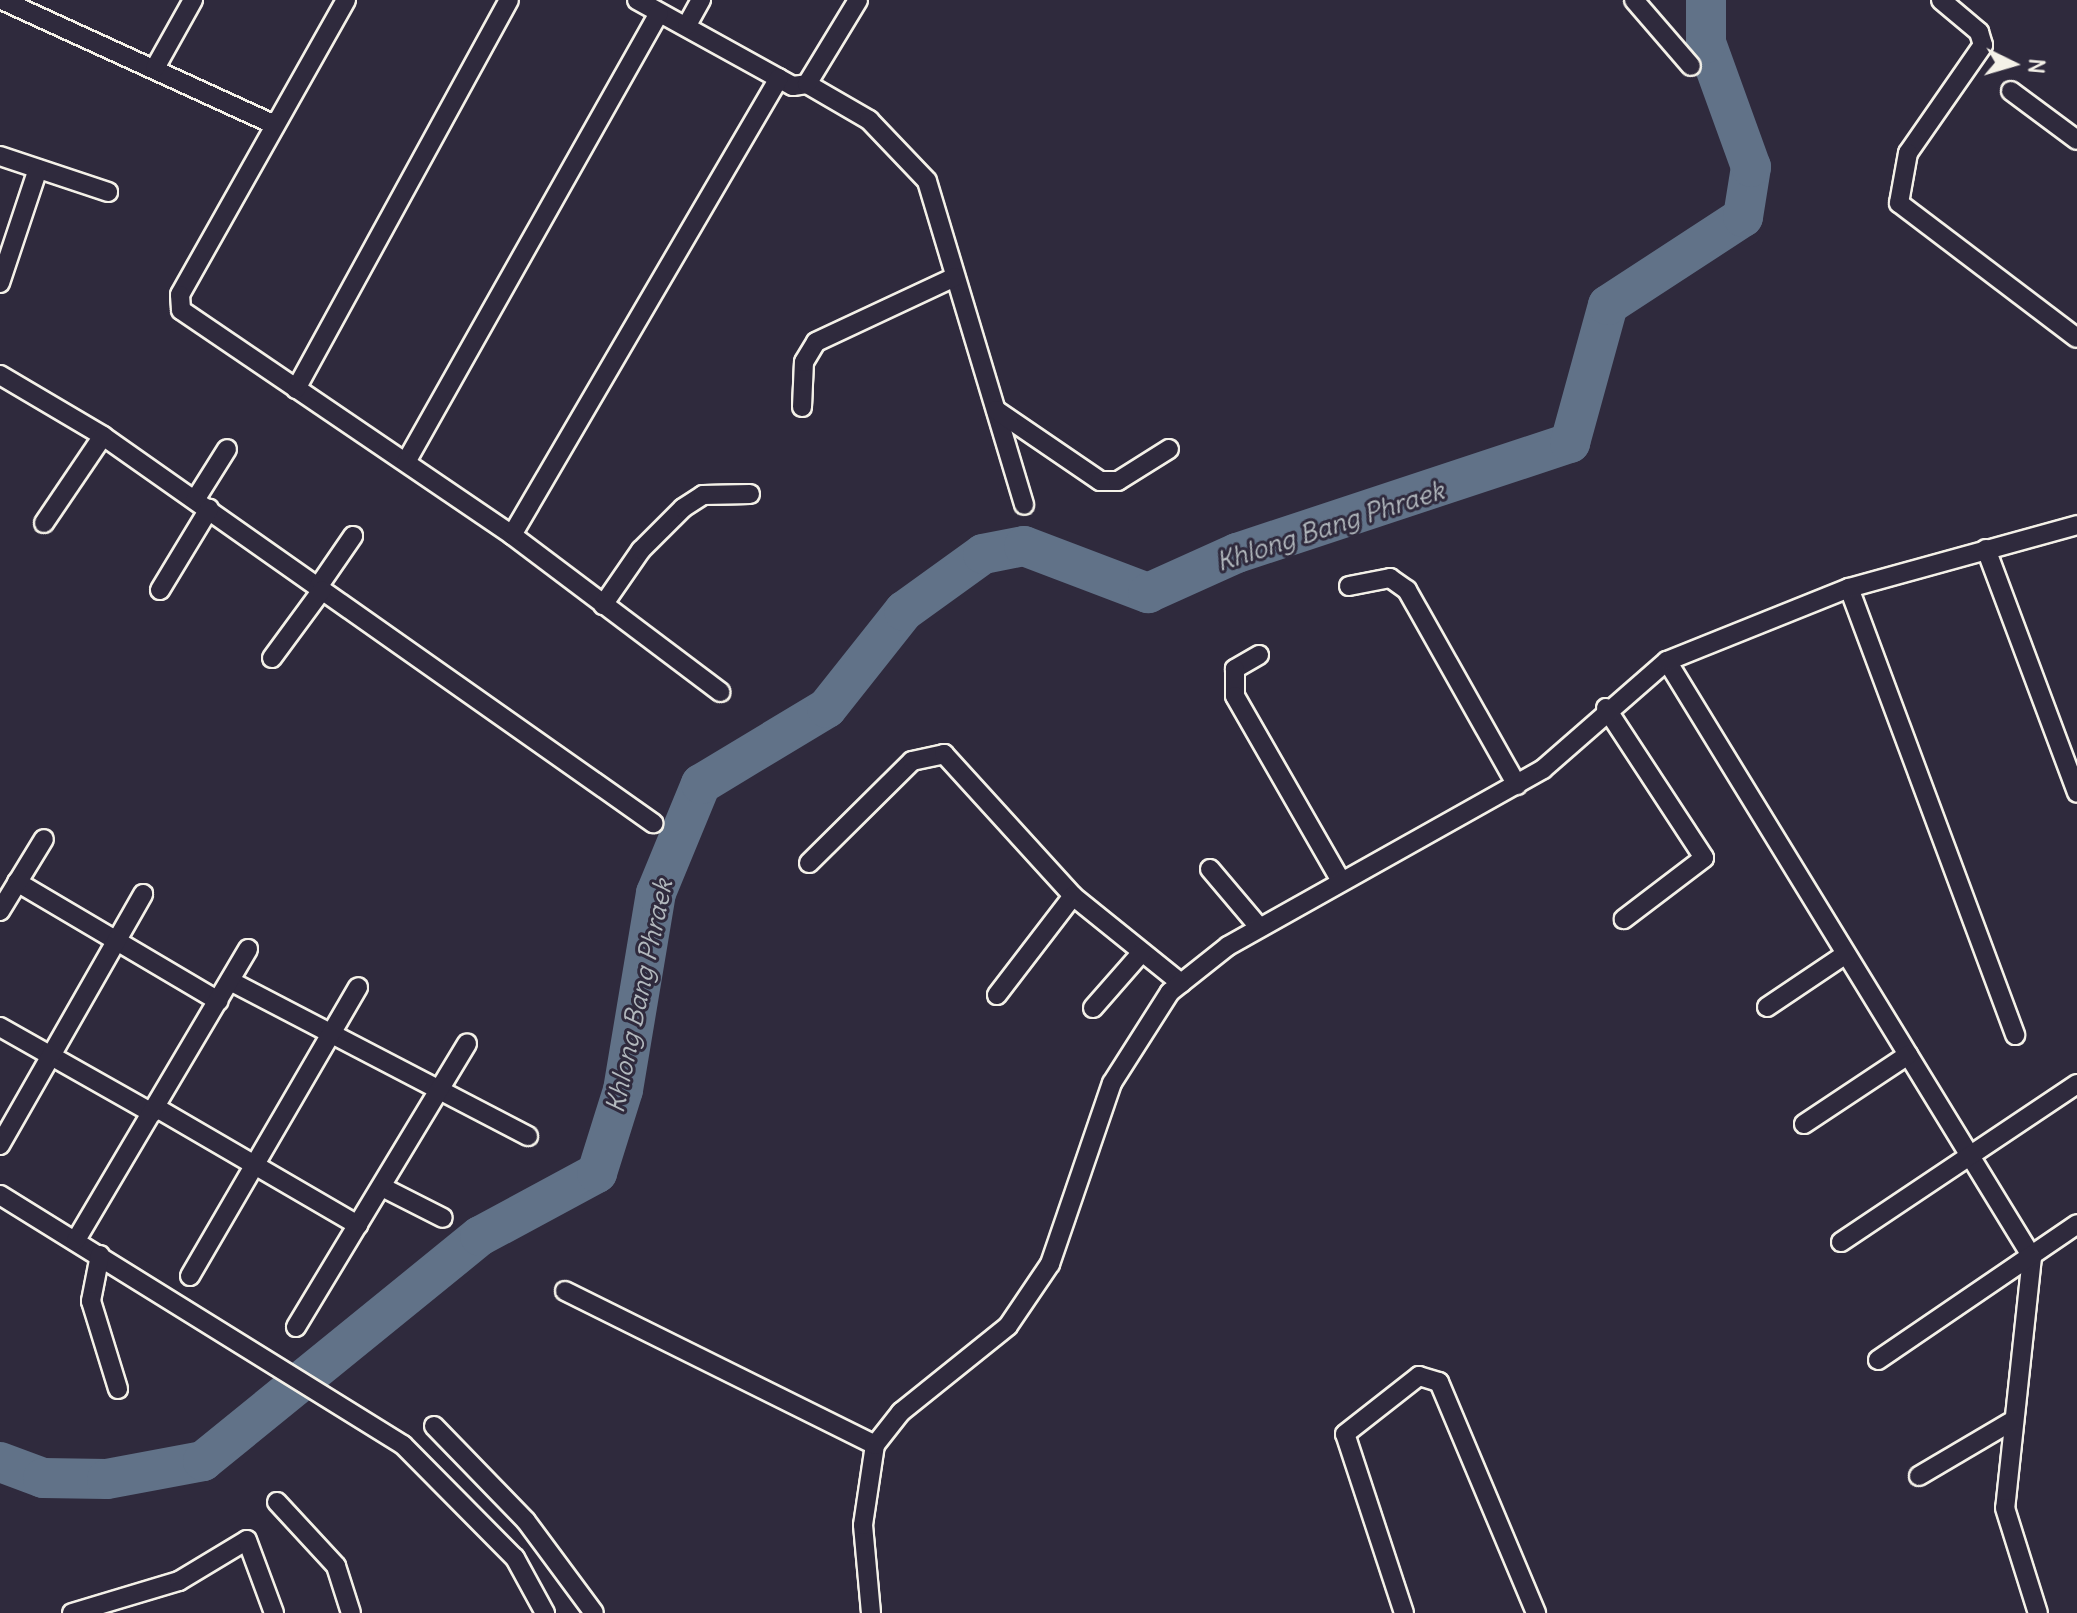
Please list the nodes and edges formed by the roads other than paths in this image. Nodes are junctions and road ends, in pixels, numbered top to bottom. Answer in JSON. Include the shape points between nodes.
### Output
{"nodes":[{"id":1,"x":2,"y":0,"type":"edge"},
{"id":2,"x":193,"y":0,"type":"edge"},
{"id":3,"x":346,"y":0,"type":"edge"},
{"id":4,"x":509,"y":0,"type":"edge"},
{"id":5,"x":637,"y":0,"type":"edge"},
{"id":6,"x":701,"y":0,"type":"edge"},
{"id":7,"x":858,"y":0,"type":"edge"},
{"id":8,"x":1634,"y":0,"type":"edge"},
{"id":9,"x":1941,"y":0,"type":"edge"},
{"id":10,"x":38,"y":6,"type":"edge"},
{"id":11,"x":659,"y":13,"type":"junction"},
{"id":12,"x":687,"y":25,"type":"junction"},
{"id":13,"x":1691,"y":66,"type":"dead end"},
{"id":14,"x":155,"y":68,"type":"junction"},
{"id":15,"x":779,"y":78,"type":"junction"},
{"id":16,"x":807,"y":84,"type":"junction"},
{"id":17,"x":2011,"y":91,"type":"dead end"},
{"id":18,"x":273,"y":124,"type":"junction"},
{"id":19,"x":2077,"y":140,"type":"edge"},
{"id":20,"x":0,"y":156,"type":"edge"},
{"id":21,"x":38,"y":169,"type":"junction"},
{"id":22,"x":108,"y":192,"type":"dead end"},
{"id":23,"x":955,"y":277,"type":"junction"},
{"id":24,"x":0,"y":283,"type":"edge"},
{"id":25,"x":2077,"y":338,"type":"edge"},
{"id":26,"x":0,"y":375,"type":"edge"},
{"id":27,"x":296,"y":389,"type":"junction"},
{"id":28,"x":802,"y":407,"type":"dead end"},
{"id":29,"x":996,"y":410,"type":"junction"},
{"id":30,"x":103,"y":436,"type":"junction"},
{"id":31,"x":227,"y":449,"type":"dead end"},
{"id":32,"x":1169,"y":449,"type":"dead end"},
{"id":33,"x":406,"y":462,"type":"junction"},
{"id":34,"x":750,"y":494,"type":"dead end"},
{"id":35,"x":202,"y":505,"type":"junction"},
{"id":36,"x":1024,"y":505,"type":"dead end"},
{"id":37,"x":44,"y":523,"type":"dead end"},
{"id":38,"x":2077,"y":525,"type":"edge"},
{"id":39,"x":512,"y":535,"type":"junction"},
{"id":40,"x":353,"y":536,"type":"dead end"},
{"id":41,"x":1986,"y":549,"type":"junction"},
{"id":42,"x":1349,"y":586,"type":"dead end"},
{"id":43,"x":1849,"y":588,"type":"junction"},
{"id":44,"x":320,"y":589,"type":"junction"},
{"id":45,"x":160,"y":590,"type":"dead end"},
{"id":46,"x":603,"y":605,"type":"junction"},
{"id":47,"x":1259,"y":655,"type":"dead end"},
{"id":48,"x":272,"y":658,"type":"dead end"},
{"id":49,"x":1667,"y":661,"type":"junction"},
{"id":50,"x":720,"y":692,"type":"dead end"},
{"id":51,"x":1606,"y":708,"type":"junction"},
{"id":52,"x":1517,"y":785,"type":"junction"},
{"id":53,"x":2077,"y":793,"type":"edge"},
{"id":54,"x":653,"y":823,"type":"dead end"},
{"id":55,"x":44,"y":839,"type":"dead end"},
{"id":56,"x":809,"y":863,"type":"dead end"},
{"id":57,"x":1210,"y":869,"type":"dead end"},
{"id":58,"x":1341,"y":881,"type":"junction"},
{"id":59,"x":17,"y":882,"type":"junction"},
{"id":60,"x":143,"y":894,"type":"dead end"},
{"id":61,"x":1073,"y":896,"type":"junction"},
{"id":62,"x":0,"y":911,"type":"edge"},
{"id":63,"x":1624,"y":919,"type":"dead end"},
{"id":64,"x":1259,"y":927,"type":"junction"},
{"id":65,"x":115,"y":943,"type":"junction"},
{"id":66,"x":248,"y":949,"type":"dead end"},
{"id":67,"x":1142,"y":952,"type":"junction"},
{"id":68,"x":1846,"y":954,"type":"junction"},
{"id":69,"x":230,"y":981,"type":"junction"},
{"id":70,"x":1181,"y":983,"type":"junction"},
{"id":71,"x":358,"y":987,"type":"dead end"},
{"id":72,"x":997,"y":995,"type":"dead end"},
{"id":73,"x":218,"y":1001,"type":"junction"},
{"id":74,"x":1767,"y":1007,"type":"dead end"},
{"id":75,"x":1093,"y":1008,"type":"dead end"},
{"id":76,"x":0,"y":1027,"type":"edge"},
{"id":77,"x":2015,"y":1035,"type":"dead end"},
{"id":78,"x":334,"y":1037,"type":"junction"},
{"id":79,"x":467,"y":1044,"type":"dead end"},
{"id":80,"x":1908,"y":1055,"type":"junction"},
{"id":81,"x":51,"y":1056,"type":"junction"},
{"id":82,"x":2077,"y":1084,"type":"edge"},
{"id":83,"x":439,"y":1093,"type":"junction"},
{"id":84,"x":153,"y":1110,"type":"junction"},
{"id":85,"x":1804,"y":1124,"type":"dead end"},
{"id":86,"x":528,"y":1136,"type":"dead end"},
{"id":87,"x":0,"y":1145,"type":"edge"},
{"id":88,"x":1970,"y":1156,"type":"junction"},
{"id":89,"x":256,"y":1166,"type":"junction"},
{"id":90,"x":382,"y":1187,"type":"junction"},
{"id":91,"x":0,"y":1195,"type":"edge"},
{"id":92,"x":443,"y":1218,"type":"dead end"},
{"id":93,"x":2077,"y":1224,"type":"edge"},
{"id":94,"x":358,"y":1225,"type":"junction"},
{"id":95,"x":76,"y":1240,"type":"junction"},
{"id":96,"x":1841,"y":1242,"type":"dead end"},
{"id":97,"x":100,"y":1255,"type":"junction"},
{"id":98,"x":2032,"y":1257,"type":"junction"},
{"id":99,"x":190,"y":1276,"type":"dead end"},
{"id":100,"x":565,"y":1291,"type":"dead end"},
{"id":101,"x":296,"y":1327,"type":"dead end"},
{"id":102,"x":1878,"y":1360,"type":"dead end"},
{"id":103,"x":118,"y":1389,"type":"dead end"},
{"id":104,"x":2014,"y":1420,"type":"junction"},
{"id":105,"x":434,"y":1426,"type":"dead end"},
{"id":106,"x":875,"y":1445,"type":"junction"},
{"id":107,"x":1919,"y":1476,"type":"dead end"},
{"id":108,"x":277,"y":1502,"type":"dead end"},
{"id":109,"x":72,"y":1613,"type":"edge"},
{"id":110,"x":274,"y":1613,"type":"edge"},
{"id":111,"x":351,"y":1613,"type":"edge"},
{"id":112,"x":545,"y":1613,"type":"edge"},
{"id":113,"x":594,"y":1613,"type":"edge"},
{"id":114,"x":871,"y":1613,"type":"edge"},
{"id":115,"x":1404,"y":1613,"type":"edge"},
{"id":116,"x":1536,"y":1613,"type":"edge"},
{"id":117,"x":2038,"y":1613,"type":"edge"}],
"edges":[{"from":1,"to":10,"type":"street"},
{"from":2,"to":14,"type":"street"},
{"from":3,"to":18,"type":"street"},
{"from":4,"to":27,"type":"street"},
{"from":5,"to":11,"type":"street"},
{"from":6,"to":12,"type":"street"},
{"from":7,"to":16,"type":"street"},
{"from":8,"to":13,"type":"street"},
{"from":9,"to":25,"type":"street","via":[[1979,32],[1983,45],[1908,153],[1899,203]]},
{"from":10,"to":14,"type":"street"},
{"from":11,"to":12,"type":"street"},
{"from":11,"to":33,"type":"street"},
{"from":12,"to":15,"type":"street"},
{"from":14,"to":18,"type":"street"},
{"from":15,"to":16,"type":"street"},
{"from":15,"to":39,"type":"street"},
{"from":16,"to":23,"type":"street","via":[[869,120],[911,159],[937,203]]},
{"from":17,"to":19,"type":"street"},
{"from":18,"to":27,"type":"street","via":[[180,295],[181,310]]},
{"from":20,"to":21,"type":"street"},
{"from":21,"to":22,"type":"street"},
{"from":21,"to":24,"type":"street"},
{"from":23,"to":28,"type":"street","via":[[816,342],[804,362]]},
{"from":23,"to":29,"type":"street"},
{"from":26,"to":30,"type":"street"},
{"from":27,"to":33,"type":"street"},
{"from":29,"to":32,"type":"street","via":[[1100,481],[1118,481]]},
{"from":29,"to":36,"type":"street"},
{"from":30,"to":35,"type":"street"},
{"from":30,"to":37,"type":"street"},
{"from":31,"to":35,"type":"street"},
{"from":33,"to":39,"type":"street"},
{"from":34,"to":46,"type":"street","via":[[703,495],[683,508],[641,550]]},
{"from":35,"to":44,"type":"street"},
{"from":35,"to":45,"type":"street"},
{"from":38,"to":41,"type":"street"},
{"from":39,"to":46,"type":"street"},
{"from":40,"to":44,"type":"street"},
{"from":41,"to":43,"type":"street"},
{"from":41,"to":53,"type":"street"},
{"from":42,"to":52,"type":"street","via":[[1390,578],[1407,590]]},
{"from":43,"to":49,"type":"street"},
{"from":43,"to":77,"type":"street"},
{"from":44,"to":48,"type":"street"},
{"from":44,"to":54,"type":"street"},
{"from":46,"to":50,"type":"street"},
{"from":47,"to":58,"type":"street","via":[[1235,669],[1235,696]]},
{"from":49,"to":51,"type":"street"},
{"from":49,"to":68,"type":"street"},
{"from":51,"to":52,"type":"street"},
{"from":51,"to":63,"type":"street","via":[[1704,858]]},
{"from":52,"to":58,"type":"street"},
{"from":55,"to":59,"type":"street"},
{"from":56,"to":61,"type":"street","via":[[912,761],[944,754]]},
{"from":57,"to":64,"type":"street"},
{"from":58,"to":64,"type":"street"},
{"from":59,"to":62,"type":"street"},
{"from":59,"to":65,"type":"street"},
{"from":60,"to":65,"type":"street"},
{"from":61,"to":67,"type":"street"},
{"from":61,"to":72,"type":"street"},
{"from":64,"to":70,"type":"street"},
{"from":65,"to":73,"type":"street"},
{"from":65,"to":81,"type":"street"},
{"from":66,"to":69,"type":"street"},
{"from":67,"to":70,"type":"street"},
{"from":67,"to":75,"type":"street"},
{"from":68,"to":74,"type":"street"},
{"from":68,"to":80,"type":"street"},
{"from":69,"to":73,"type":"street"},
{"from":69,"to":78,"type":"street"},
{"from":70,"to":106,"type":"street","via":[[1112,1083],[1050,1264],[1008,1326],[901,1412]]},
{"from":71,"to":78,"type":"street"},
{"from":73,"to":84,"type":"street"},
{"from":76,"to":81,"type":"street"},
{"from":78,"to":83,"type":"street"},
{"from":78,"to":89,"type":"street"},
{"from":79,"to":83,"type":"street"},
{"from":80,"to":85,"type":"street"},
{"from":80,"to":88,"type":"street"},
{"from":81,"to":84,"type":"street"},
{"from":81,"to":87,"type":"street"},
{"from":82,"to":88,"type":"street"},
{"from":83,"to":86,"type":"street"},
{"from":83,"to":90,"type":"street"},
{"from":84,"to":89,"type":"street"},
{"from":84,"to":95,"type":"street"},
{"from":88,"to":96,"type":"street"},
{"from":88,"to":98,"type":"street"},
{"from":89,"to":94,"type":"street"},
{"from":89,"to":99,"type":"street"},
{"from":90,"to":92,"type":"street"},
{"from":90,"to":94,"type":"street"},
{"from":91,"to":95,"type":"street"},
{"from":93,"to":98,"type":"street"},
{"from":94,"to":101,"type":"street"},
{"from":95,"to":97,"type":"street"},
{"from":97,"to":103,"type":"street","via":[[91,1301]]},
{"from":97,"to":112,"type":"street","via":[[337,1402],[446,1481],[515,1558]]},
{"from":98,"to":102,"type":"street"},
{"from":98,"to":104,"type":"street"},
{"from":100,"to":106,"type":"street"},
{"from":104,"to":107,"type":"street"},
{"from":104,"to":117,"type":"street","via":[[2005,1508]]},
{"from":105,"to":113,"type":"street","via":[[526,1521]]},
{"from":106,"to":114,"type":"street","via":[[863,1525]]},
{"from":108,"to":111,"type":"street","via":[[336,1566]]},
{"from":109,"to":110,"type":"street","via":[[179,1581],[247,1540]]},
{"from":115,"to":116,"type":"street","via":[[1345,1434],[1419,1376],[1439,1382]]}]}
